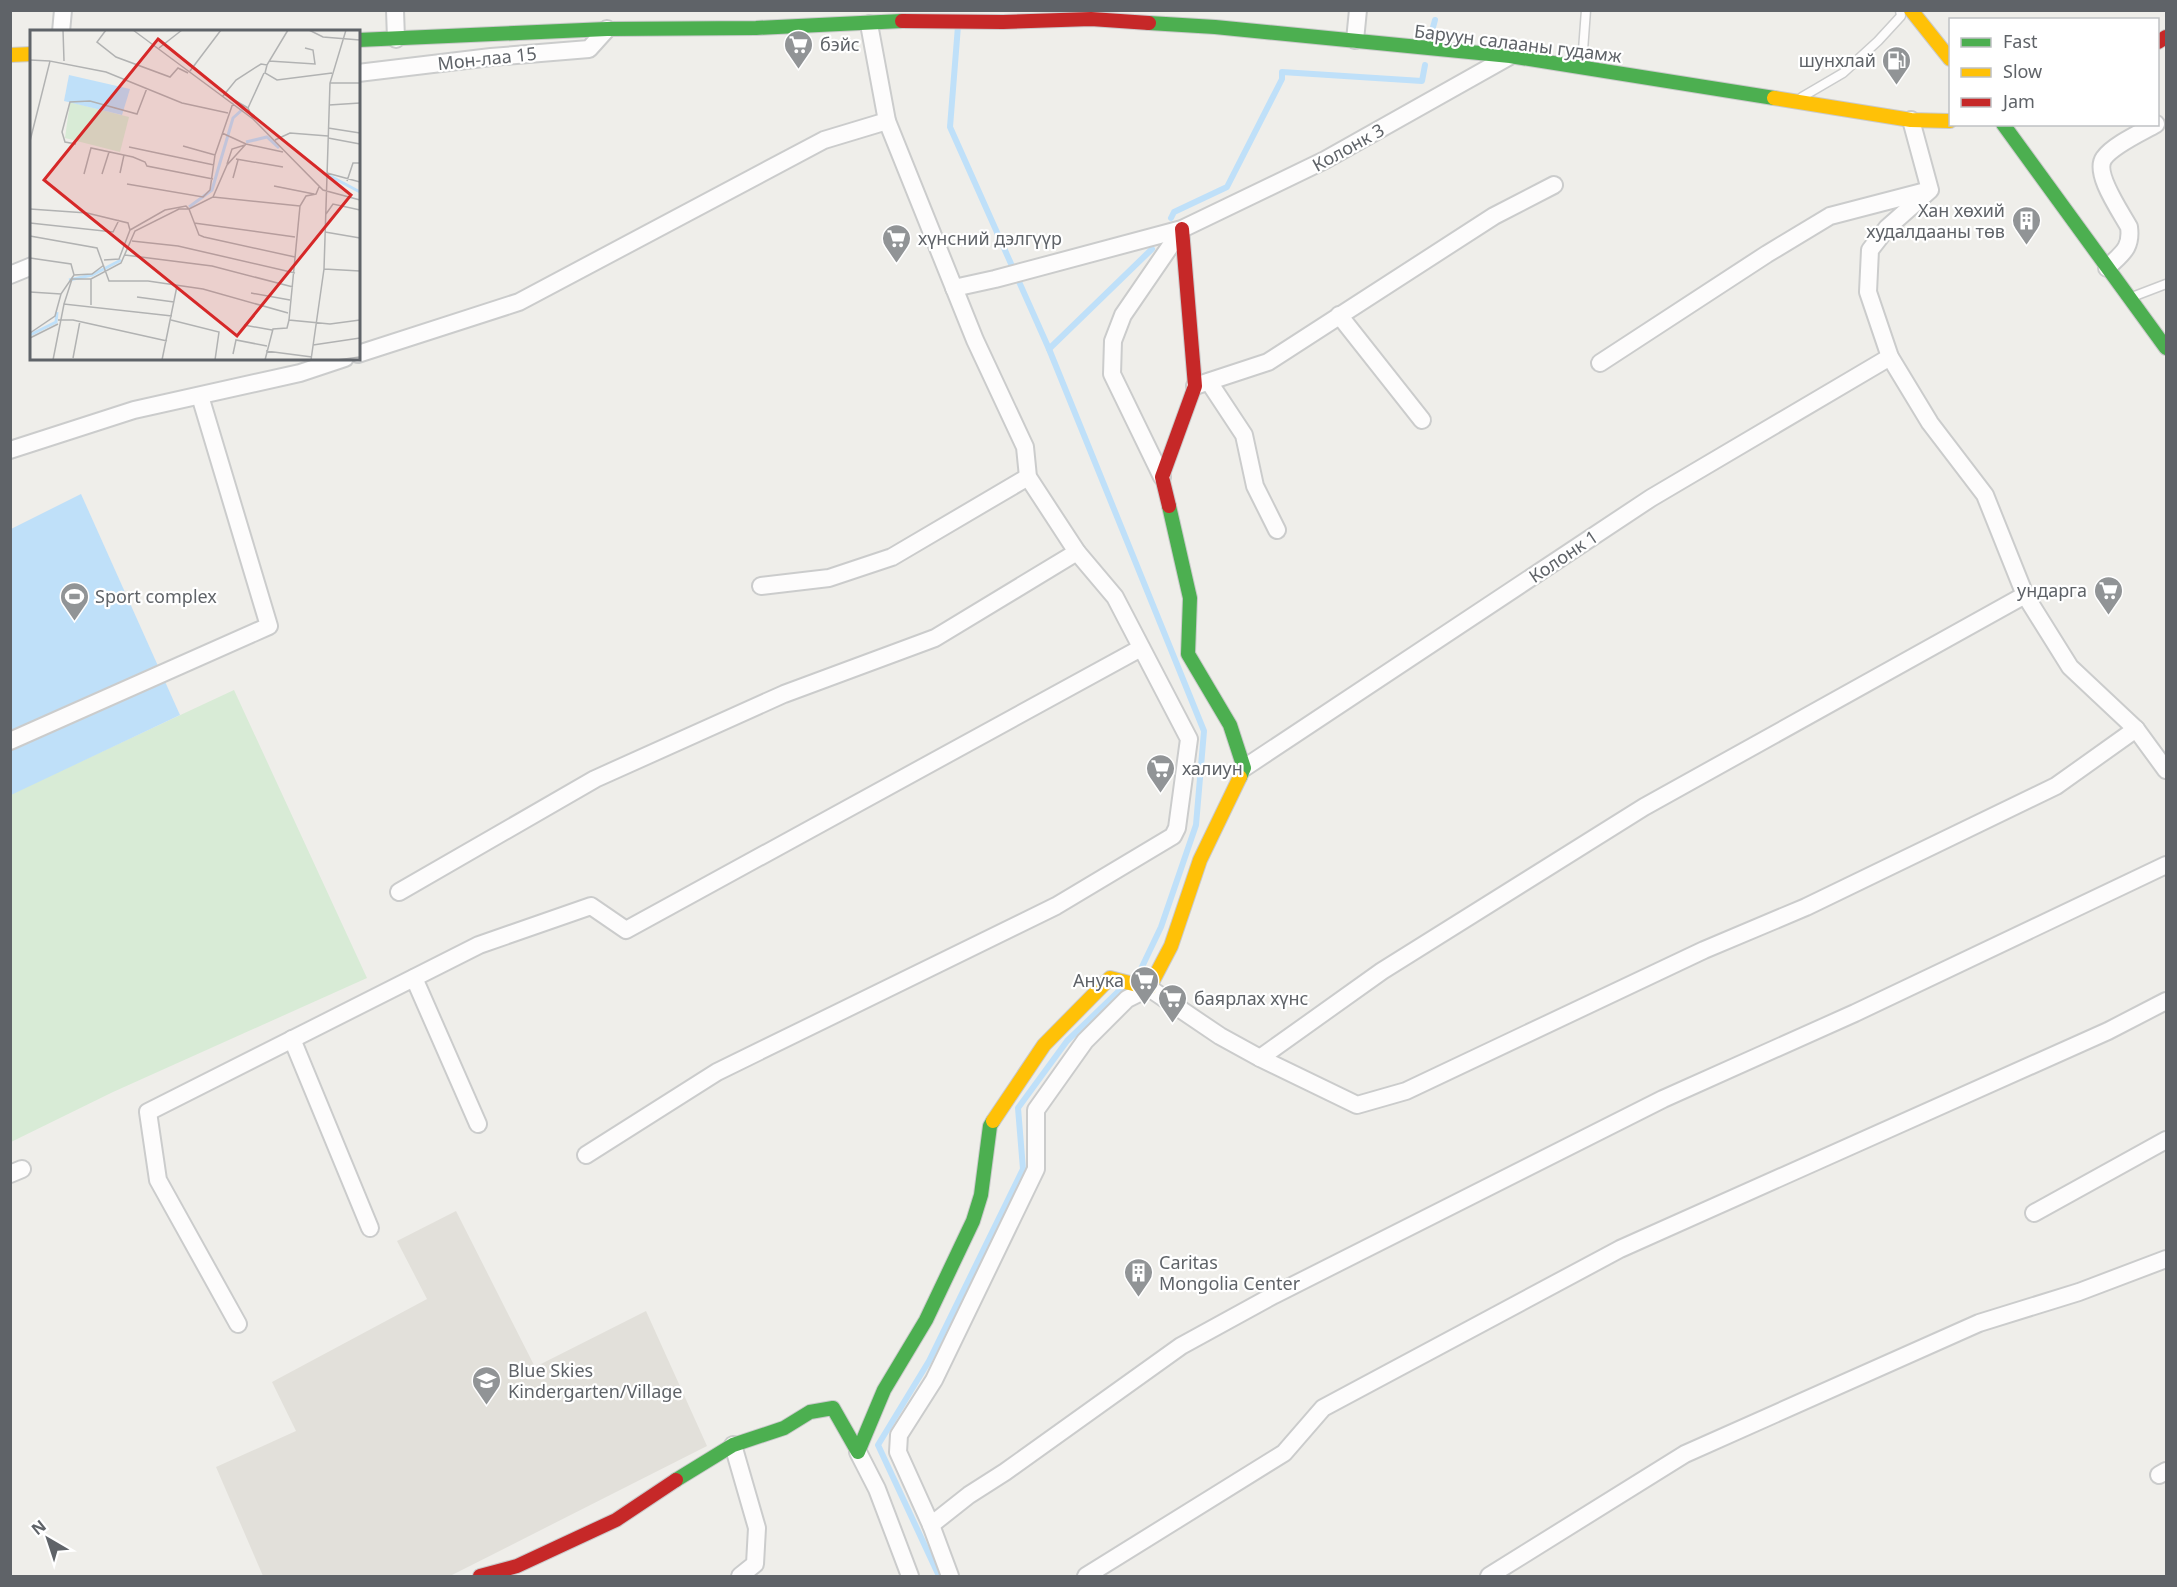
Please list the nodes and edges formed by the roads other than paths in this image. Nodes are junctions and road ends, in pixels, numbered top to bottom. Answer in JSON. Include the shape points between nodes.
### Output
{"nodes":[{"id":1,"x":63,"y":10,"type":"edge"},
{"id":2,"x":395,"y":10,"type":"edge"},
{"id":3,"x":758,"y":10,"type":"edge"},
{"id":4,"x":1358,"y":10,"type":"edge"},
{"id":5,"x":1586,"y":10,"type":"edge"},
{"id":6,"x":1900,"y":10,"type":"edge"},
{"id":7,"x":1911,"y":10,"type":"edge"},
{"id":8,"x":1089,"y":15,"type":"edge"},
{"id":9,"x":869,"y":24,"type":"junction"},
{"id":10,"x":756,"y":28,"type":"junction"},
{"id":11,"x":607,"y":29,"type":"junction"},
{"id":12,"x":61,"y":30,"type":"edge"},
{"id":13,"x":396,"y":39,"type":"junction"},
{"id":14,"x":360,"y":40,"type":"edge"},
{"id":15,"x":1355,"y":40,"type":"junction"},
{"id":16,"x":30,"y":54,"type":"edge"},
{"id":17,"x":10,"y":55,"type":"edge"},
{"id":18,"x":1510,"y":56,"type":"junction"},
{"id":19,"x":1949,"y":58,"type":"edge"},
{"id":20,"x":1582,"y":68,"type":"junction"},
{"id":21,"x":360,"y":73,"type":"edge"},
{"id":22,"x":1794,"y":102,"type":"junction"},
{"id":23,"x":1911,"y":120,"type":"junction"},
{"id":24,"x":887,"y":121,"type":"junction"},
{"id":25,"x":1949,"y":121,"type":"edge"},
{"id":26,"x":2004,"y":126,"type":"edge"},
{"id":27,"x":2154,"y":126,"type":"edge"},
{"id":28,"x":1554,"y":185,"type":"dead end"},
{"id":29,"x":1930,"y":190,"type":"junction"},
{"id":30,"x":1182,"y":229,"type":"junction"},
{"id":31,"x":30,"y":267,"type":"edge"},
{"id":32,"x":2107,"y":268,"type":"junction"},
{"id":33,"x":10,"y":275,"type":"edge"},
{"id":34,"x":2166,"y":284,"type":"edge"},
{"id":35,"x":954,"y":288,"type":"junction"},
{"id":36,"x":2129,"y":298,"type":"junction"},
{"id":37,"x":1339,"y":315,"type":"junction"},
{"id":38,"x":2166,"y":348,"type":"edge"},
{"id":39,"x":360,"y":353,"type":"edge"},
{"id":40,"x":1890,"y":357,"type":"junction"},
{"id":41,"x":339,"y":360,"type":"edge"},
{"id":42,"x":1600,"y":363,"type":"dead end"},
{"id":43,"x":1202,"y":384,"type":"junction"},
{"id":44,"x":200,"y":396,"type":"junction"},
{"id":45,"x":1422,"y":420,"type":"dead end"},
{"id":46,"x":10,"y":450,"type":"edge"},
{"id":47,"x":1028,"y":477,"type":"junction"},
{"id":48,"x":1162,"y":477,"type":"junction"},
{"id":49,"x":1277,"y":530,"type":"dead end"},
{"id":50,"x":1077,"y":552,"type":"junction"},
{"id":51,"x":761,"y":586,"type":"dead end"},
{"id":52,"x":2025,"y":595,"type":"junction"},
{"id":53,"x":1142,"y":648,"type":"junction"},
{"id":54,"x":2136,"y":729,"type":"junction"},
{"id":55,"x":10,"y":741,"type":"edge"},
{"id":56,"x":1244,"y":768,"type":"junction"},
{"id":57,"x":2166,"y":770,"type":"edge"},
{"id":58,"x":2166,"y":865,"type":"edge"},
{"id":59,"x":399,"y":892,"type":"dead end"},
{"id":60,"x":414,"y":978,"type":"junction"},
{"id":61,"x":1143,"y":987,"type":"junction"},
{"id":62,"x":2166,"y":1001,"type":"edge"},
{"id":63,"x":292,"y":1039,"type":"junction"},
{"id":64,"x":1260,"y":1058,"type":"junction"},
{"id":65,"x":478,"y":1124,"type":"dead end"},
{"id":66,"x":2166,"y":1140,"type":"edge"},
{"id":67,"x":586,"y":1155,"type":"dead end"},
{"id":68,"x":2034,"y":1213,"type":"dead end"},
{"id":69,"x":370,"y":1228,"type":"dead end"},
{"id":70,"x":2166,"y":1259,"type":"edge"},
{"id":71,"x":238,"y":1324,"type":"dead end"},
{"id":72,"x":733,"y":1445,"type":"junction"},
{"id":73,"x":858,"y":1452,"type":"junction"},
{"id":74,"x":932,"y":1525,"type":"junction"},
{"id":75,"x":480,"y":1576,"type":"edge"},
{"id":76,"x":740,"y":1576,"type":"edge"},
{"id":77,"x":910,"y":1576,"type":"edge"},
{"id":78,"x":950,"y":1576,"type":"edge"},
{"id":79,"x":1086,"y":1576,"type":"edge"},
{"id":80,"x":1491,"y":1576,"type":"edge"}],
"edges":[{"from":1,"to":12,"type":"street"},
{"from":2,"to":13,"type":"street"},
{"from":3,"to":10,"type":"street"},
{"from":4,"to":15,"type":"street"},
{"from":5,"to":20,"type":"lane"},
{"from":6,"to":22,"type":"lane","via":[[1901,16],[1843,73]]},
{"from":7,"to":19,"type":"main road"},
{"from":8,"to":9,"type":"main road","name":"Баруун салааны гудамж","via":[[1003,22]]},
{"from":8,"to":15,"type":"main road","name":"Баруун салааны гудамж"},
{"from":9,"to":10,"type":"main road","name":"Баруун салааны гудамж"},
{"from":9,"to":24,"type":"street"},
{"from":10,"to":11,"type":"main road","name":"Баруун салааны гудамж"},
{"from":11,"to":13,"type":"main road","name":"Баруун салааны гудамж"},
{"from":11,"to":21,"type":"street","name":"Мон-лаа 15","via":[[589,49]]},
{"from":13,"to":14,"type":"main road","name":"Баруун салааны гудамж"},
{"from":15,"to":18,"type":"main road","name":"Баруун салааны гудамж"},
{"from":16,"to":17,"type":"main road"},
{"from":18,"to":20,"type":"main road","name":"Баруун салааны гудамж"},
{"from":18,"to":30,"type":"street","name":"Колонк 3","via":[[1325,160]]},
{"from":20,"to":22,"type":"main road","name":"Баруун салааны гудамж"},
{"from":22,"to":23,"type":"main road","name":"Баруун салааны гудамж"},
{"from":23,"to":25,"type":"main road","name":"Баруун салааны гудамж"},
{"from":23,"to":29,"type":"street"},
{"from":24,"to":35,"type":"street"},
{"from":24,"to":39,"type":"street","via":[[824,140],[519,302]]},
{"from":26,"to":32,"type":"main road"},
{"from":27,"to":32,"type":"street","via":[[2116,148],[2102,163],[2102,177],[2130,235],[2127,249]]},
{"from":28,"to":37,"type":"street","via":[[1494,216]]},
{"from":29,"to":40,"type":"street","via":[[1887,228],[1870,250],[1868,292]]},
{"from":29,"to":42,"type":"street","via":[[1830,216]]},
{"from":30,"to":35,"type":"street","name":"Колонк 3"},
{"from":30,"to":43,"type":"main road"},
{"from":30,"to":48,"type":"street","via":[[1123,315],[1113,341],[1112,374]]},
{"from":31,"to":33,"type":"street"},
{"from":32,"to":36,"type":"main road"},
{"from":34,"to":36,"type":"lane"},
{"from":35,"to":47,"type":"street","via":[[1024,447]]},
{"from":36,"to":38,"type":"main road"},
{"from":37,"to":43,"type":"street","via":[[1268,362]]},
{"from":37,"to":45,"type":"street"},
{"from":40,"to":52,"type":"street","via":[[1930,423],[1985,495]]},
{"from":40,"to":56,"type":"street","name":"Колонк 1","via":[[1651,498]]},
{"from":41,"to":44,"type":"street"},
{"from":43,"to":48,"type":"main road"},
{"from":43,"to":49,"type":"street","via":[[1244,435],[1256,486]]},
{"from":44,"to":46,"type":"street","via":[[134,410]]},
{"from":44,"to":55,"type":"street","via":[[269,626]]},
{"from":47,"to":50,"type":"street"},
{"from":47,"to":51,"type":"street","via":[[892,557],[828,578]]},
{"from":48,"to":56,"type":"main road","via":[[1190,598],[1188,654],[1230,725]]},
{"from":50,"to":53,"type":"street","via":[[1115,597]]},
{"from":50,"to":59,"type":"street","via":[[935,638],[784,694],[595,779]]},
{"from":52,"to":54,"type":"street","via":[[2070,667]]},
{"from":52,"to":64,"type":"street","via":[[1644,807],[1382,971]]},
{"from":53,"to":60,"type":"street","via":[[626,930],[591,906],[479,945]]},
{"from":53,"to":67,"type":"street","via":[[1189,739],[1173,836],[1056,906],[717,1072]]},
{"from":54,"to":57,"type":"street"},
{"from":54,"to":64,"type":"street","via":[[2056,786],[1806,907],[1704,950],[1406,1091],[1357,1105]]},
{"from":56,"to":61,"type":"main road","via":[[1200,860],[1171,946]]},
{"from":58,"to":74,"type":"street","via":[[1855,1013],[1663,1099],[1274,1295],[1181,1346]]},
{"from":60,"to":63,"type":"street"},
{"from":60,"to":65,"type":"street"},
{"from":61,"to":64,"type":"street"},
{"from":61,"to":73,"type":"main road","via":[[1110,978],[1044,1045],[990,1126],[981,1195],[973,1221],[926,1320],[884,1390]]},
{"from":61,"to":74,"type":"street","via":[[1085,1041],[1036,1110],[1036,1169],[934,1380],[899,1435],[898,1452]]},
{"from":62,"to":79,"type":"street","via":[[2108,1031],[1620,1249],[1323,1408],[1284,1453]]},
{"from":63,"to":69,"type":"street"},
{"from":63,"to":71,"type":"street","via":[[148,1112],[158,1180]]},
{"from":66,"to":68,"type":"street"},
{"from":70,"to":80,"type":"street","via":[[2079,1292],[1979,1323],[1685,1454]]},
{"from":72,"to":73,"type":"main road","via":[[784,1428],[810,1412],[833,1408]]},
{"from":72,"to":75,"type":"main road","via":[[615,1520],[517,1566]]},
{"from":72,"to":76,"type":"street","via":[[757,1528],[755,1564]]},
{"from":73,"to":77,"type":"street","via":[[877,1489]]},
{"from":74,"to":78,"type":"street"}]}
